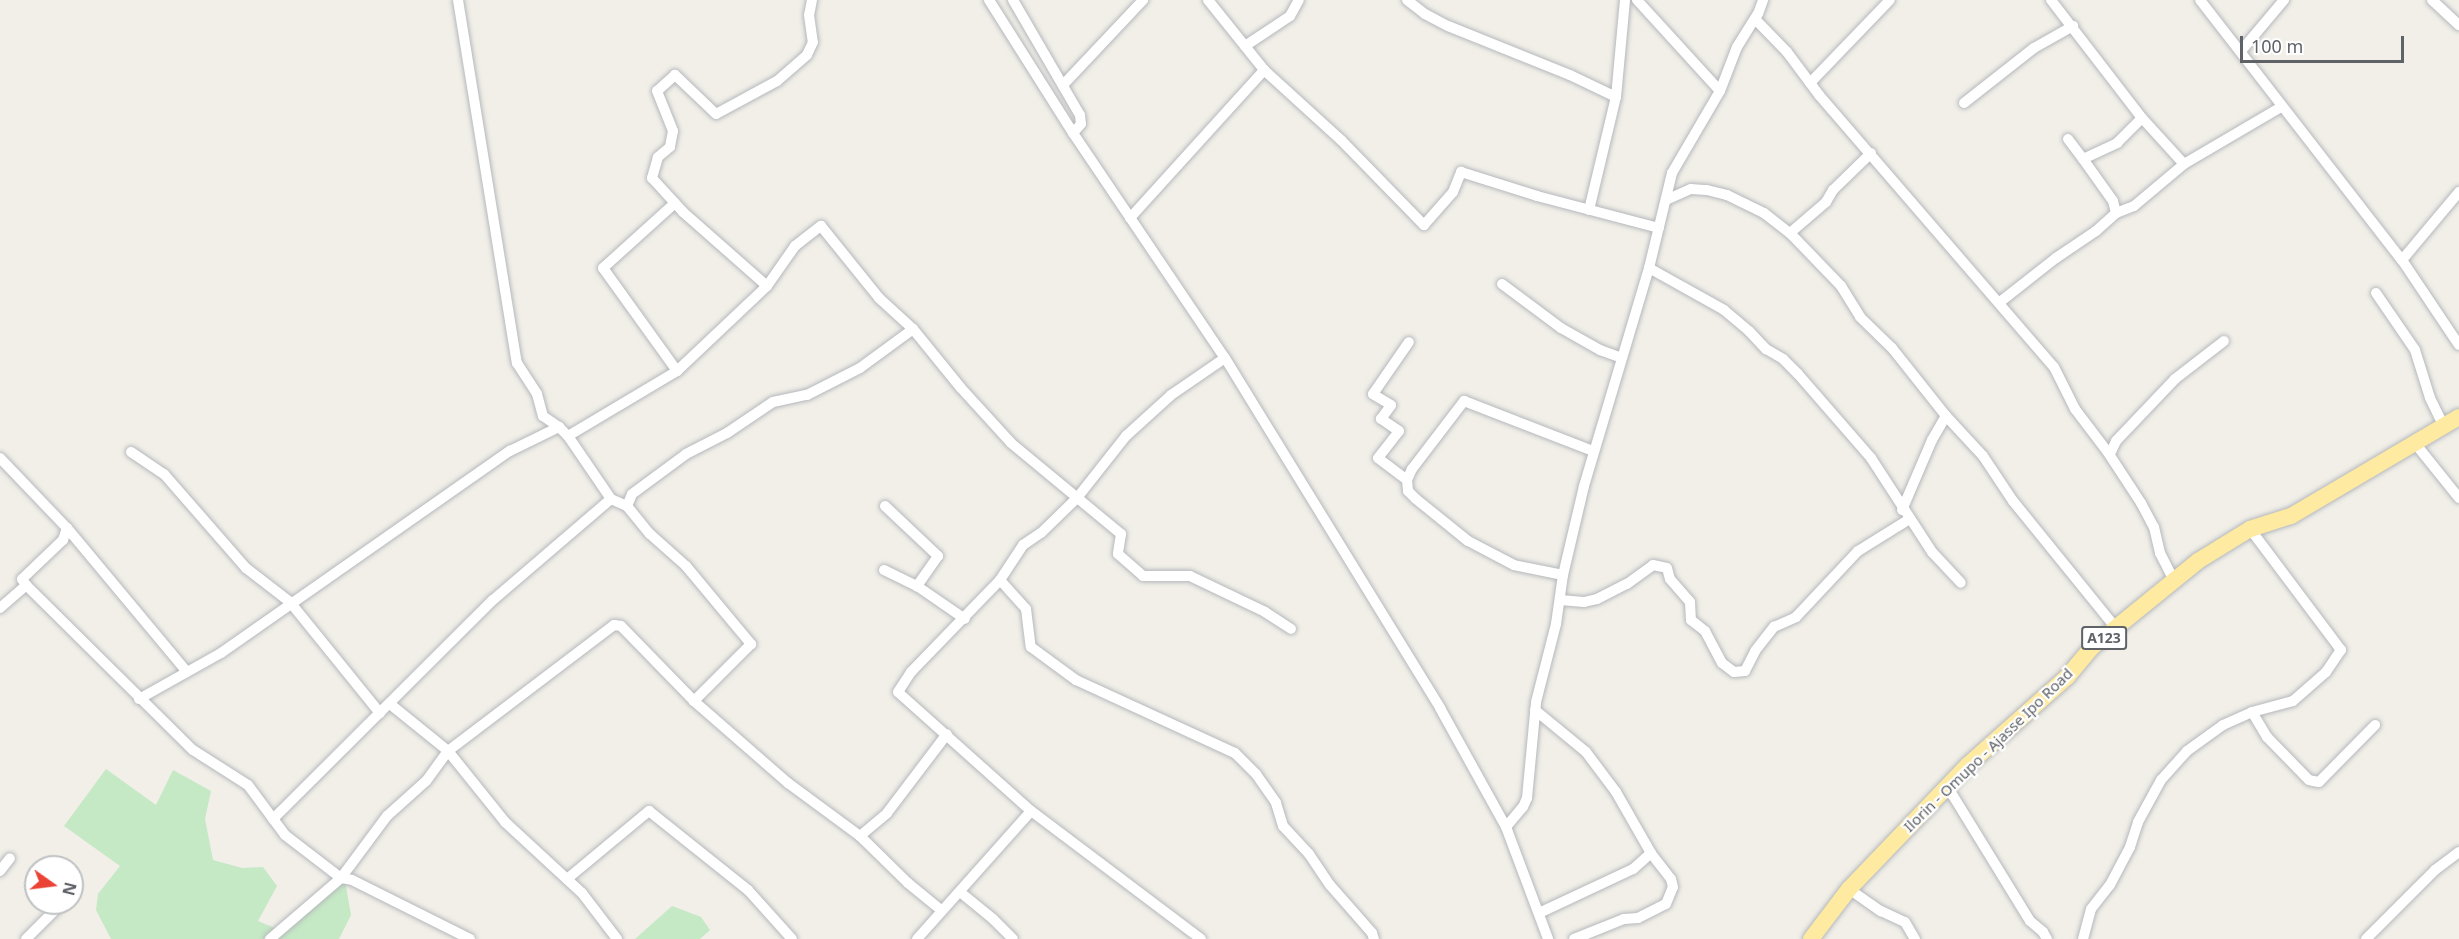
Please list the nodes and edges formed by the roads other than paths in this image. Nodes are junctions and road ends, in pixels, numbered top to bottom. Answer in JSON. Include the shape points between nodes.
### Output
{"nodes":[{"id":1,"x":458,"y":0,"type":"edge"},
{"id":2,"x":812,"y":0,"type":"edge"},
{"id":3,"x":989,"y":0,"type":"edge"},
{"id":4,"x":1013,"y":0,"type":"edge"},
{"id":5,"x":1143,"y":0,"type":"edge"},
{"id":6,"x":1208,"y":0,"type":"edge"},
{"id":7,"x":1299,"y":0,"type":"edge"},
{"id":8,"x":1407,"y":0,"type":"edge"},
{"id":9,"x":1625,"y":0,"type":"edge"},
{"id":10,"x":1637,"y":0,"type":"edge"},
{"id":11,"x":1763,"y":0,"type":"edge"},
{"id":12,"x":1890,"y":0,"type":"edge"},
{"id":13,"x":2051,"y":0,"type":"edge"},
{"id":14,"x":2200,"y":0,"type":"edge"},
{"id":15,"x":2284,"y":0,"type":"edge"},
{"id":16,"x":2432,"y":0,"type":"edge"},
{"id":17,"x":1755,"y":18,"type":"junction"},
{"id":18,"x":2459,"y":25,"type":"edge"},
{"id":19,"x":2073,"y":26,"type":"junction"},
{"id":20,"x":1245,"y":46,"type":"junction"},
{"id":21,"x":2241,"y":51,"type":"junction"},
{"id":22,"x":1264,"y":70,"type":"junction"},
{"id":23,"x":1810,"y":83,"type":"junction"},
{"id":24,"x":1063,"y":85,"type":"junction"},
{"id":25,"x":1720,"y":91,"type":"junction"},
{"id":26,"x":1616,"y":97,"type":"junction"},
{"id":27,"x":1964,"y":103,"type":"dead end"},
{"id":28,"x":2281,"y":107,"type":"junction"},
{"id":29,"x":2142,"y":118,"type":"junction"},
{"id":30,"x":1072,"y":133,"type":"junction"},
{"id":31,"x":2068,"y":139,"type":"dead end"},
{"id":32,"x":1871,"y":153,"type":"junction"},
{"id":33,"x":2083,"y":159,"type":"junction"},
{"id":34,"x":2184,"y":164,"type":"junction"},
{"id":35,"x":2459,"y":192,"type":"edge"},
{"id":36,"x":1666,"y":200,"type":"junction"},
{"id":37,"x":675,"y":203,"type":"junction"},
{"id":38,"x":1590,"y":210,"type":"junction"},
{"id":39,"x":2116,"y":213,"type":"junction"},
{"id":40,"x":1130,"y":218,"type":"junction"},
{"id":41,"x":1659,"y":228,"type":"junction"},
{"id":42,"x":1790,"y":233,"type":"junction"},
{"id":43,"x":2402,"y":260,"type":"junction"},
{"id":44,"x":1649,"y":267,"type":"junction"},
{"id":45,"x":1502,"y":284,"type":"dead end"},
{"id":46,"x":767,"y":286,"type":"junction"},
{"id":47,"x":2376,"y":293,"type":"dead end"},
{"id":48,"x":2000,"y":302,"type":"junction"},
{"id":49,"x":913,"y":329,"type":"junction"},
{"id":50,"x":1409,"y":342,"type":"dead end"},
{"id":51,"x":2224,"y":342,"type":"dead end"},
{"id":52,"x":2459,"y":345,"type":"edge"},
{"id":53,"x":1225,"y":358,"type":"junction"},
{"id":54,"x":1622,"y":358,"type":"junction"},
{"id":55,"x":677,"y":371,"type":"junction"},
{"id":56,"x":1946,"y":416,"type":"junction"},
{"id":57,"x":2459,"y":417,"type":"edge"},
{"id":58,"x":2443,"y":425,"type":"junction"},
{"id":59,"x":559,"y":427,"type":"junction"},
{"id":60,"x":568,"y":436,"type":"junction"},
{"id":61,"x":2414,"y":442,"type":"junction"},
{"id":62,"x":1593,"y":451,"type":"junction"},
{"id":63,"x":131,"y":452,"type":"dead end"},
{"id":64,"x":2110,"y":454,"type":"junction"},
{"id":65,"x":0,"y":458,"type":"edge"},
{"id":66,"x":1407,"y":480,"type":"junction"},
{"id":67,"x":1077,"y":498,"type":"junction"},
{"id":68,"x":2459,"y":498,"type":"edge"},
{"id":69,"x":611,"y":499,"type":"junction"},
{"id":70,"x":627,"y":506,"type":"junction"},
{"id":71,"x":885,"y":506,"type":"dead end"},
{"id":72,"x":1905,"y":515,"type":"junction"},
{"id":73,"x":67,"y":528,"type":"junction"},
{"id":74,"x":2250,"y":529,"type":"junction"},
{"id":75,"x":884,"y":570,"type":"dead end"},
{"id":76,"x":1563,"y":575,"type":"junction"},
{"id":77,"x":1000,"y":580,"type":"junction"},
{"id":78,"x":2174,"y":580,"type":"junction"},
{"id":79,"x":1961,"y":583,"type":"dead end"},
{"id":80,"x":26,"y":585,"type":"junction"},
{"id":81,"x":916,"y":586,"type":"junction"},
{"id":82,"x":1560,"y":600,"type":"junction"},
{"id":83,"x":290,"y":602,"type":"junction"},
{"id":84,"x":0,"y":608,"type":"edge"},
{"id":85,"x":965,"y":619,"type":"junction"},
{"id":86,"x":2116,"y":628,"type":"junction"},
{"id":87,"x":1291,"y":629,"type":"dead end"},
{"id":88,"x":187,"y":672,"type":"junction"},
{"id":89,"x":139,"y":699,"type":"junction"},
{"id":90,"x":693,"y":700,"type":"junction"},
{"id":91,"x":390,"y":704,"type":"junction"},
{"id":92,"x":1535,"y":710,"type":"junction"},
{"id":93,"x":2252,"y":712,"type":"junction"},
{"id":94,"x":380,"y":713,"type":"junction"},
{"id":95,"x":2375,"y":725,"type":"dead end"},
{"id":96,"x":947,"y":734,"type":"junction"},
{"id":97,"x":448,"y":751,"type":"junction"},
{"id":98,"x":1947,"y":786,"type":"junction"},
{"id":99,"x":1031,"y":811,"type":"junction"},
{"id":100,"x":273,"y":819,"type":"junction"},
{"id":101,"x":1506,"y":827,"type":"junction"},
{"id":102,"x":860,"y":836,"type":"junction"},
{"id":103,"x":2459,"y":852,"type":"edge"},
{"id":104,"x":1651,"y":853,"type":"junction"},
{"id":105,"x":10,"y":858,"type":"dead end"},
{"id":106,"x":0,"y":871,"type":"edge"},
{"id":107,"x":341,"y":878,"type":"junction"},
{"id":108,"x":567,"y":879,"type":"junction"},
{"id":109,"x":1849,"y":889,"type":"junction"},
{"id":110,"x":960,"y":892,"type":"junction"},
{"id":111,"x":941,"y":910,"type":"junction"},
{"id":112,"x":1539,"y":913,"type":"junction"},
{"id":113,"x":50,"y":915,"type":"edge"},
{"id":114,"x":2042,"y":937,"type":"edge"},
{"id":115,"x":26,"y":939,"type":"edge"},
{"id":116,"x":270,"y":939,"type":"edge"},
{"id":117,"x":470,"y":939,"type":"edge"},
{"id":118,"x":617,"y":939,"type":"edge"},
{"id":119,"x":792,"y":939,"type":"edge"},
{"id":120,"x":917,"y":939,"type":"edge"},
{"id":121,"x":1013,"y":939,"type":"edge"},
{"id":122,"x":1201,"y":939,"type":"edge"},
{"id":123,"x":1374,"y":939,"type":"edge"},
{"id":124,"x":1548,"y":939,"type":"edge"},
{"id":125,"x":1574,"y":939,"type":"edge"},
{"id":126,"x":1811,"y":939,"type":"edge"},
{"id":127,"x":1915,"y":939,"type":"edge"},
{"id":128,"x":2083,"y":939,"type":"edge"},
{"id":129,"x":2366,"y":939,"type":"edge"}],
"edges":[{"from":1,"to":59,"type":"street","via":[[518,363],[537,394],[543,416]]},
{"from":2,"to":37,"type":"street","via":[[809,15],[813,42],[807,55],[777,81],[716,114],[675,75],[657,91],[672,131],[670,147],[658,158],[652,178]]},
{"from":3,"to":30,"type":"street"},
{"from":4,"to":24,"type":"street"},
{"from":5,"to":24,"type":"street"},
{"from":6,"to":20,"type":"street"},
{"from":7,"to":20,"type":"street","via":[[1290,16]]},
{"from":8,"to":26,"type":"street","via":[[1448,26]]},
{"from":9,"to":26,"type":"street"},
{"from":10,"to":25,"type":"street"},
{"from":11,"to":17,"type":"street"},
{"from":12,"to":23,"type":"street"},
{"from":13,"to":19,"type":"street"},
{"from":14,"to":21,"type":"street"},
{"from":15,"to":21,"type":"street"},
{"from":16,"to":18,"type":"street"},
{"from":17,"to":23,"type":"street"},
{"from":17,"to":25,"type":"street","via":[[1737,47]]},
{"from":19,"to":27,"type":"street","via":[[2034,48]]},
{"from":19,"to":29,"type":"street"},
{"from":20,"to":22,"type":"street"},
{"from":21,"to":28,"type":"street"},
{"from":22,"to":38,"type":"street","via":[[1341,140],[1424,225],[1453,192],[1461,172]]},
{"from":22,"to":40,"type":"street"},
{"from":23,"to":32,"type":"street"},
{"from":24,"to":30,"type":"street","via":[[1080,115],[1081,124]]},
{"from":25,"to":36,"type":"street","via":[[1672,173]]},
{"from":26,"to":38,"type":"street"},
{"from":28,"to":34,"type":"street"},
{"from":28,"to":43,"type":"street"},
{"from":29,"to":33,"type":"street","via":[[2117,143]]},
{"from":29,"to":34,"type":"street"},
{"from":30,"to":40,"type":"street"},
{"from":31,"to":33,"type":"street"},
{"from":32,"to":42,"type":"street","via":[[1826,202]]},
{"from":32,"to":48,"type":"street"},
{"from":33,"to":39,"type":"street","via":[[2113,201]]},
{"from":34,"to":39,"type":"street","via":[[2134,206]]},
{"from":35,"to":43,"type":"street"},
{"from":36,"to":41,"type":"street"},
{"from":36,"to":42,"type":"street","via":[[1690,189],[1717,193],[1764,213]]},
{"from":37,"to":46,"type":"street"},
{"from":37,"to":55,"type":"street","via":[[603,268]]},
{"from":38,"to":41,"type":"street"},
{"from":39,"to":48,"type":"street"},
{"from":40,"to":53,"type":"street"},
{"from":41,"to":44,"type":"street"},
{"from":42,"to":56,"type":"street","via":[[1841,286],[1860,317],[1892,348]]},
{"from":43,"to":52,"type":"street"},
{"from":44,"to":54,"type":"street"},
{"from":44,"to":72,"type":"street","via":[[1724,310],[1766,350],[1783,359],[1871,458]]},
{"from":45,"to":54,"type":"street","via":[[1561,328]]},
{"from":46,"to":49,"type":"street","via":[[795,246],[821,226],[879,298]]},
{"from":46,"to":55,"type":"street"},
{"from":47,"to":58,"type":"street","via":[[2415,350]]},
{"from":48,"to":64,"type":"street","via":[[2054,367],[2074,409]]},
{"from":49,"to":67,"type":"street","via":[[1011,443]]},
{"from":49,"to":70,"type":"street","via":[[860,368],[807,395],[773,402],[727,433],[686,454],[632,494]]},
{"from":50,"to":66,"type":"street","via":[[1373,394],[1391,405],[1381,419],[1399,430],[1378,458]]},
{"from":51,"to":64,"type":"street","via":[[2175,379],[2116,441]]},
{"from":53,"to":67,"type":"street","via":[[1171,395],[1126,436]]},
{"from":53,"to":101,"type":"street","via":[[1440,708]]},
{"from":54,"to":62,"type":"street"},
{"from":55,"to":60,"type":"street"},
{"from":56,"to":72,"type":"street","via":[[1932,440]]},
{"from":56,"to":86,"type":"street","via":[[1983,456],[2013,501]]},
{"from":57,"to":58,"type":"highway","name":"Ilorin - Omupo - Ajasse Ipo Road","number":"A123"},
{"from":58,"to":61,"type":"highway","name":"Ilorin - Omupo - Ajasse Ipo Road","number":"A123"},
{"from":59,"to":60,"type":"street"},
{"from":59,"to":83,"type":"street","via":[[510,451]]},
{"from":60,"to":69,"type":"street"},
{"from":61,"to":68,"type":"street"},
{"from":61,"to":74,"type":"highway","name":"Ilorin - Omupo - Ajasse Ipo Road","number":"A123","via":[[2291,516]]},
{"from":62,"to":66,"type":"street","via":[[1464,401]]},
{"from":62,"to":76,"type":"street"},
{"from":63,"to":83,"type":"street","via":[[164,474],[246,568]]},
{"from":64,"to":78,"type":"street","via":[[2154,527],[2160,553]]},
{"from":65,"to":73,"type":"street"},
{"from":66,"to":76,"type":"street","via":[[1408,491],[1468,542],[1514,565]]},
{"from":67,"to":77,"type":"street","via":[[1023,545]]},
{"from":67,"to":87,"type":"street","via":[[1121,534],[1118,554],[1143,576],[1190,576]]},
{"from":69,"to":70,"type":"street"},
{"from":69,"to":91,"type":"street","via":[[493,600]]},
{"from":70,"to":90,"type":"street","via":[[650,534],[686,566],[751,644]]},
{"from":71,"to":81,"type":"street","via":[[938,556]]},
{"from":72,"to":79,"type":"street"},
{"from":72,"to":82,"type":"street","via":[[1858,551],[1796,617],[1774,627],[1745,671],[1734,672],[1722,663],[1705,631],[1691,620],[1690,602],[1670,579],[1666,568],[1653,565],[1598,599]]},
{"from":73,"to":80,"type":"street","via":[[63,540],[22,579]]},
{"from":73,"to":88,"type":"street"},
{"from":74,"to":78,"type":"highway","name":"Ilorin - Omupo - Ajasse Ipo Road","number":"A123"},
{"from":74,"to":93,"type":"street","via":[[2341,650],[2325,672],[2293,701]]},
{"from":75,"to":81,"type":"street"},
{"from":76,"to":82,"type":"street"},
{"from":77,"to":85,"type":"street"},
{"from":77,"to":123,"type":"street","via":[[1026,609],[1031,647],[1076,680],[1235,753],[1276,803],[1283,826]]},
{"from":78,"to":86,"type":"highway","name":"Ilorin - Omupo - Ajasse Ipo Road","number":"A123"},
{"from":80,"to":84,"type":"street"},
{"from":80,"to":89,"type":"street"},
{"from":81,"to":85,"type":"street"},
{"from":82,"to":92,"type":"street"},
{"from":83,"to":88,"type":"street","via":[[221,653]]},
{"from":83,"to":94,"type":"street"},
{"from":85,"to":96,"type":"street","via":[[911,672],[898,692]]},
{"from":86,"to":98,"type":"highway","name":"Ilorin - Omupo - Ajasse Ipo Road","number":"A123"},
{"from":88,"to":89,"type":"street"},
{"from":89,"to":100,"type":"street","via":[[193,750],[248,785]]},
{"from":90,"to":97,"type":"street","via":[[618,624],[598,635]]},
{"from":90,"to":102,"type":"street","via":[[788,783]]},
{"from":91,"to":94,"type":"street"},
{"from":91,"to":97,"type":"street"},
{"from":92,"to":101,"type":"street","via":[[1527,798]]},
{"from":92,"to":104,"type":"street","via":[[1586,752],[1616,792]]},
{"from":93,"to":95,"type":"street","via":[[2267,737],[2313,781],[2319,782]]},
{"from":93,"to":128,"type":"street","via":[[2200,740],[2161,780],[2110,885],[2091,909]]},
{"from":94,"to":100,"type":"street"},
{"from":96,"to":99,"type":"street"},
{"from":96,"to":102,"type":"street","via":[[887,813]]},
{"from":97,"to":107,"type":"street","via":[[426,781],[387,816]]},
{"from":97,"to":108,"type":"street","via":[[505,822]]},
{"from":98,"to":109,"type":"highway","name":"Ilorin - Omupo - Ajasse Ipo Road","number":"A123"},
{"from":98,"to":114,"type":"street"},
{"from":99,"to":110,"type":"street"},
{"from":99,"to":122,"type":"street"},
{"from":100,"to":107,"type":"street","via":[[285,835]]},
{"from":101,"to":112,"type":"street"},
{"from":102,"to":111,"type":"street"},
{"from":103,"to":129,"type":"street","via":[[2435,870]]},
{"from":104,"to":112,"type":"street","via":[[1633,869]]},
{"from":104,"to":125,"type":"street","via":[[1671,879],[1673,887],[1666,904],[1638,918],[1624,919]]},
{"from":105,"to":106,"type":"street"},
{"from":107,"to":116,"type":"street"},
{"from":107,"to":117,"type":"street"},
{"from":108,"to":118,"type":"street"},
{"from":108,"to":119,"type":"street","via":[[649,811],[748,890]]},
{"from":109,"to":126,"type":"highway","name":"Ilorin - Omupo - Ajasse Ipo Road","number":"A123"},
{"from":109,"to":127,"type":"street","via":[[1905,922]]},
{"from":110,"to":111,"type":"street"},
{"from":110,"to":121,"type":"street"},
{"from":111,"to":120,"type":"street"},
{"from":112,"to":124,"type":"street"},
{"from":113,"to":115,"type":"street"}]}
